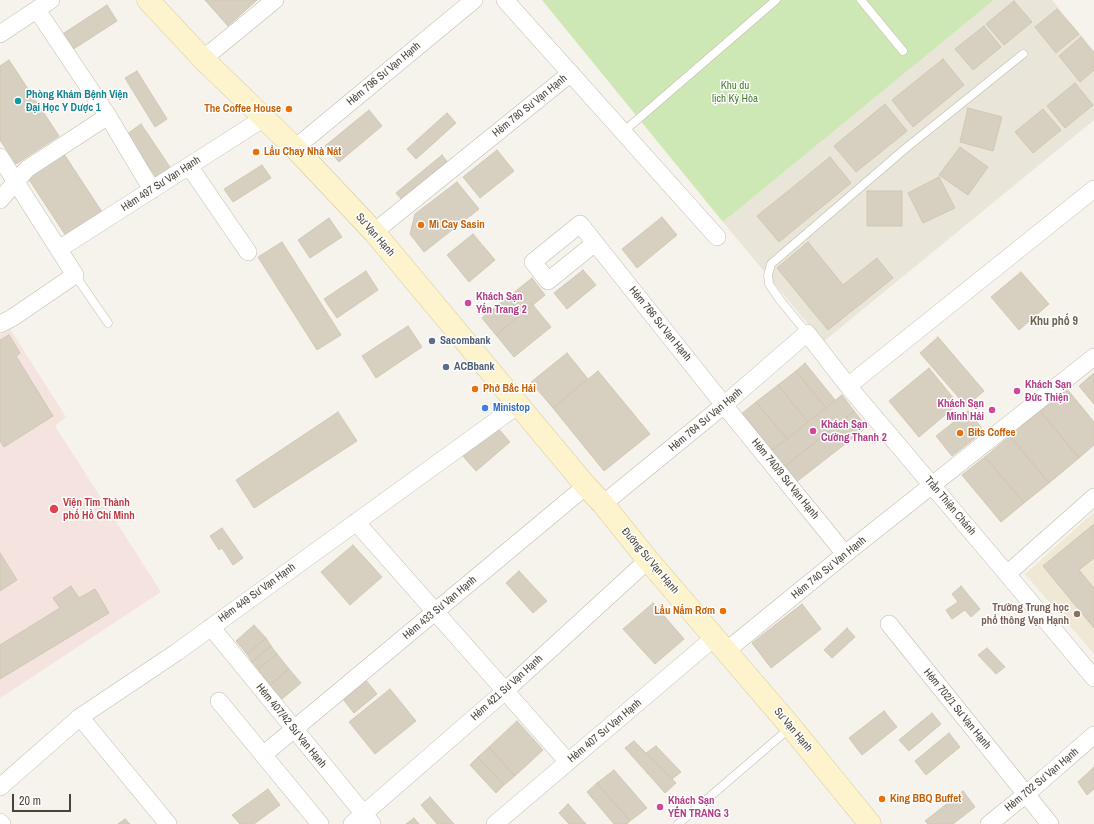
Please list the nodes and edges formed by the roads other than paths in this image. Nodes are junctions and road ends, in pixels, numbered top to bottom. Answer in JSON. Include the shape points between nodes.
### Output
{"nodes":[{"id":1,"x":51,"y":0,"type":"edge"},
{"id":2,"x":148,"y":0,"type":"edge"},
{"id":3,"x":275,"y":0,"type":"edge"},
{"id":4,"x":474,"y":0,"type":"edge"},
{"id":5,"x":505,"y":0,"type":"edge"},
{"id":6,"x":776,"y":0,"type":"edge"},
{"id":7,"x":861,"y":0,"type":"edge"},
{"id":8,"x":37,"y":10,"type":"junction"},
{"id":9,"x":0,"y":34,"type":"edge"},
{"id":10,"x":903,"y":50,"type":"dead end"},
{"id":11,"x":1023,"y":54,"type":"dead end"},
{"id":12,"x":203,"y":59,"type":"junction"},
{"id":13,"x":572,"y":73,"type":"junction"},
{"id":14,"x":108,"y":116,"type":"junction"},
{"id":15,"x":264,"y":118,"type":"junction"},
{"id":16,"x":623,"y":132,"type":"junction"},
{"id":17,"x":295,"y":148,"type":"junction"},
{"id":18,"x":0,"y":157,"type":"edge"},
{"id":19,"x":189,"y":166,"type":"junction"},
{"id":20,"x":16,"y":182,"type":"junction"},
{"id":21,"x":1094,"y":188,"type":"edge"},
{"id":22,"x":152,"y":190,"type":"junction"},
{"id":23,"x":0,"y":200,"type":"edge"},
{"id":24,"x":374,"y":232,"type":"junction"},
{"id":25,"x":717,"y":237,"type":"dead end"},
{"id":26,"x":595,"y":243,"type":"dead end"},
{"id":27,"x":59,"y":249,"type":"junction"},
{"id":28,"x":248,"y":252,"type":"dead end"},
{"id":29,"x":75,"y":275,"type":"junction"},
{"id":30,"x":108,"y":323,"type":"dead end"},
{"id":31,"x":0,"y":324,"type":"edge"},
{"id":32,"x":806,"y":333,"type":"junction"},
{"id":33,"x":1094,"y":357,"type":"edge"},
{"id":34,"x":848,"y":386,"type":"junction"},
{"id":35,"x":518,"y":405,"type":"junction"},
{"id":36,"x":724,"y":405,"type":"junction"},
{"id":37,"x":586,"y":486,"type":"junction"},
{"id":38,"x":932,"y":486,"type":"junction"},
{"id":39,"x":1094,"y":497,"type":"edge"},
{"id":40,"x":603,"y":504,"type":"junction"},
{"id":41,"x":356,"y":522,"type":"junction"},
{"id":42,"x":845,"y":554,"type":"junction"},
{"id":43,"x":648,"y":560,"type":"junction"},
{"id":44,"x":1007,"y":574,"type":"junction"},
{"id":45,"x":435,"y":612,"type":"junction"},
{"id":46,"x":889,"y":624,"type":"dead end"},
{"id":47,"x":211,"y":627,"type":"junction"},
{"id":48,"x":720,"y":644,"type":"junction"},
{"id":49,"x":1094,"y":678,"type":"edge"},
{"id":50,"x":505,"y":691,"type":"junction"},
{"id":51,"x":219,"y":701,"type":"dead end"},
{"id":52,"x":80,"y":717,"type":"junction"},
{"id":53,"x":791,"y":727,"type":"junction"},
{"id":54,"x":294,"y":730,"type":"junction"},
{"id":55,"x":1094,"y":735,"type":"edge"},
{"id":56,"x":263,"y":755,"type":"junction"},
{"id":57,"x":568,"y":762,"type":"junction"},
{"id":58,"x":0,"y":787,"type":"edge"},
{"id":59,"x":1025,"y":795,"type":"junction"},
{"id":60,"x":362,"y":821,"type":"edge"},
{"id":61,"x":168,"y":824,"type":"edge"},
{"id":62,"x":320,"y":824,"type":"edge"},
{"id":63,"x":495,"y":824,"type":"edge"},
{"id":64,"x":678,"y":824,"type":"edge"},
{"id":65,"x":870,"y":824,"type":"edge"},
{"id":66,"x":989,"y":824,"type":"edge"},
{"id":67,"x":1050,"y":824,"type":"edge"}],
"edges":[{"from":1,"to":8,"type":"street"},
{"from":2,"to":12,"type":"street","name":"Sư Vạn Hạnh"},
{"from":3,"to":12,"type":"street"},
{"from":4,"to":17,"type":"street","name":"Hẻm 796 Sư Vạn Hạnh"},
{"from":5,"to":13,"type":"street"},
{"from":6,"to":16,"type":"lane"},
{"from":7,"to":10,"type":"lane"},
{"from":8,"to":9,"type":"street"},
{"from":8,"to":14,"type":"street"},
{"from":11,"to":32,"type":"lane","via":[[906,148],[770,264],[769,284]]},
{"from":12,"to":15,"type":"street","name":"Sư Vạn Hạnh"},
{"from":13,"to":16,"type":"street","name":"Hẻm 780 Sư Vạn Hạnh"},
{"from":13,"to":24,"type":"street","name":"Hẻm 780 Sư Vạn Hạnh"},
{"from":14,"to":20,"type":"street","via":[[27,168]]},
{"from":14,"to":22,"type":"street"},
{"from":15,"to":17,"type":"street","name":"Sư Vạn Hạnh"},
{"from":15,"to":19,"type":"street","name":"Hẻm 497 Sư Vạn Hạnh"},
{"from":16,"to":25,"type":"street","name":"Hẻm 780 Sư Vạn Hạnh"},
{"from":17,"to":24,"type":"street","name":"Sư Vạn Hạnh"},
{"from":18,"to":20,"type":"street"},
{"from":19,"to":22,"type":"street","name":"Hẻm 497 Sư Vạn Hạnh"},
{"from":19,"to":28,"type":"street"},
{"from":20,"to":23,"type":"street"},
{"from":20,"to":27,"type":"street"},
{"from":21,"to":34,"type":"street"},
{"from":22,"to":27,"type":"street","name":"Hẻm 497 Sư Vạn Hạnh"},
{"from":24,"to":35,"type":"street","name":"Sư Vạn Hạnh"},
{"from":26,"to":36,"type":"street","name":"Hẻm 766 Sư Vạn Hạnh"},
{"from":27,"to":29,"type":"street"},
{"from":29,"to":30,"type":"lane"},
{"from":29,"to":31,"type":"street"},
{"from":32,"to":34,"type":"street","name":"Trần Thiện Chánh"},
{"from":32,"to":36,"type":"street","name":"Hẻm 764 Sư Vạn Hạnh"},
{"from":33,"to":38,"type":"street","name":"Hẻm 740 Sư Vạn Hạnh"},
{"from":34,"to":38,"type":"street","name":"Trần Thiện Chánh"},
{"from":35,"to":37,"type":"street","name":"Sư Vạn Hạnh"},
{"from":35,"to":41,"type":"street","name":"Hẻm 449 Sư Vạn Hạnh"},
{"from":36,"to":40,"type":"street","name":"Hẻm 764 Sư Vạn Hạnh"},
{"from":36,"to":42,"type":"street","name":"Hẻm 740/9 Sư Vạn Hạnh"},
{"from":37,"to":40,"type":"street","name":"Đường Sư Vạn Hạnh"},
{"from":37,"to":45,"type":"street","name":"Hẻm 433 Sư Vạn Hạnh"},
{"from":38,"to":42,"type":"street","name":"Hẻm 740 Sư Vạn Hạnh"},
{"from":38,"to":44,"type":"street","name":"Trần Thiện Chánh"},
{"from":39,"to":44,"type":"street"},
{"from":40,"to":43,"type":"street","name":"Đường Sư Vạn Hạnh"},
{"from":41,"to":45,"type":"street"},
{"from":41,"to":47,"type":"street","name":"Hẻm 449 Sư Vạn Hạnh"},
{"from":42,"to":48,"type":"street","name":"Hẻm 740 Sư Vạn Hạnh"},
{"from":43,"to":48,"type":"street","name":"Đường Sư Vạn Hạnh"},
{"from":43,"to":50,"type":"street","name":"Hẻm 421 Sư Vạn Hạnh"},
{"from":44,"to":49,"type":"street","name":"Trần Thiện Chánh"},
{"from":45,"to":50,"type":"street"},
{"from":45,"to":54,"type":"street","name":"Hẻm 433 Sư Vạn Hạnh"},
{"from":46,"to":59,"type":"street","name":"Hẻm 702/1 Sư Vạn Hạnh"},
{"from":47,"to":52,"type":"street","name":"Hẻm 449 Sư Vạn Hạnh"},
{"from":47,"to":54,"type":"street","name":"Hẻm 407/42 Sư Vạn Hạnh"},
{"from":48,"to":53,"type":"street","name":"Sư Vạn Hạnh"},
{"from":48,"to":57,"type":"street","name":"Hẻm 407 Sư Vạn Hạnh"},
{"from":50,"to":57,"type":"street"},
{"from":50,"to":60,"type":"street","name":"Hẻm 421 Sư Vạn Hạnh"},
{"from":51,"to":56,"type":"street"},
{"from":52,"to":58,"type":"street","name":"Hẻm 449 Sư Vạn Hạnh"},
{"from":52,"to":61,"type":"street"},
{"from":53,"to":64,"type":"lane"},
{"from":53,"to":65,"type":"street","name":"Sư Vạn Hạnh"},
{"from":54,"to":56,"type":"street","name":"Hẻm 433 Sư Vạn Hạnh"},
{"from":54,"to":60,"type":"street","name":"Hẻm 407/42 Sư Vạn Hạnh"},
{"from":55,"to":59,"type":"street","name":"Hẻm 702 Sư Vạn Hạnh"},
{"from":56,"to":62,"type":"street"},
{"from":57,"to":63,"type":"street","name":"Hẻm 407 Sư Vạn Hạnh"},
{"from":59,"to":66,"type":"street","name":"Hẻm 702 Sư Vạn Hạnh"},
{"from":59,"to":67,"type":"street","name":"Hẻm 702/1 Sư Vạn Hạnh"}]}
